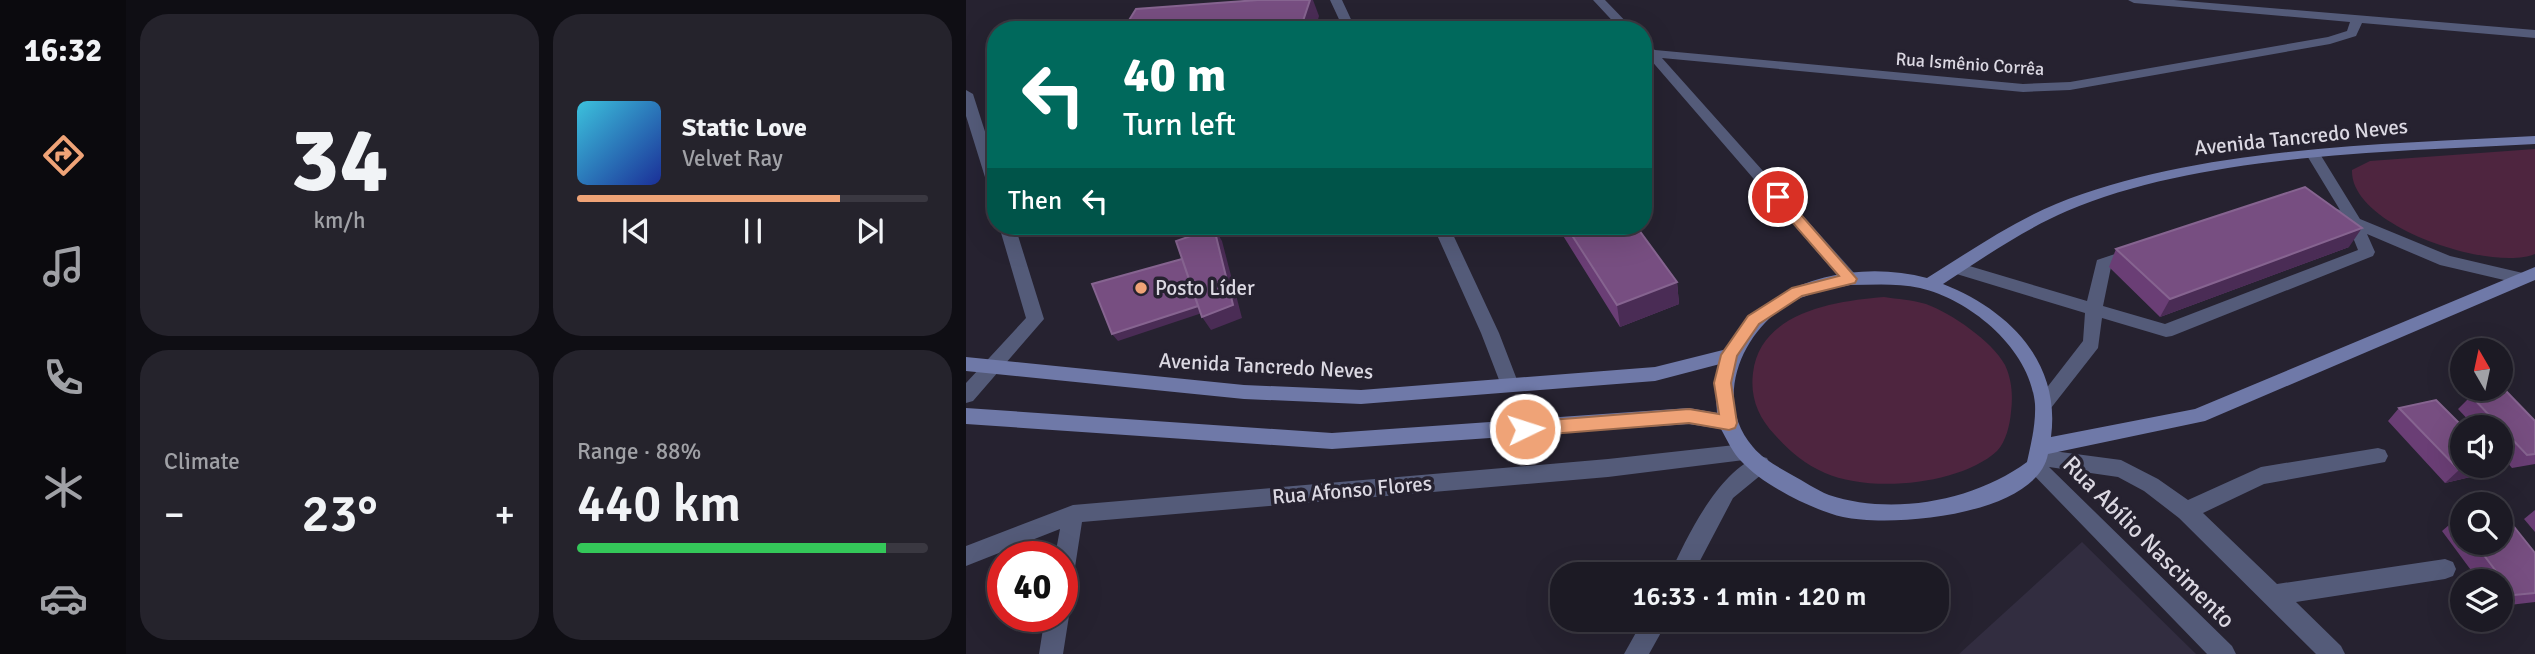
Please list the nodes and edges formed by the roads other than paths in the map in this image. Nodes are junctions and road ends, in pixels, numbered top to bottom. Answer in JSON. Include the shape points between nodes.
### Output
{"nodes":[{"id":1,"x":1336,"y":0,"type":"edge"},
{"id":2,"x":1599,"y":0,"type":"edge"},
{"id":3,"x":2134,"y":0,"type":"edge"},
{"id":4,"x":2185,"y":2,"type":"edge"},
{"id":5,"x":2357,"y":20,"type":"junction"},
{"id":6,"x":1346,"y":21,"type":"edge"},
{"id":7,"x":1620,"y":21,"type":"edge"},
{"id":8,"x":2535,"y":34,"type":"edge"},
{"id":9,"x":1652,"y":50,"type":"edge"},
{"id":10,"x":1652,"y":55,"type":"edge"},
{"id":11,"x":966,"y":94,"type":"edge"},
{"id":12,"x":2535,"y":140,"type":"edge"},
{"id":13,"x":2314,"y":154,"type":"junction"},
{"id":14,"x":987,"y":161,"type":"edge"},
{"id":15,"x":2305,"y":204,"type":"edge"},
{"id":16,"x":2353,"y":220,"type":"junction"},
{"id":17,"x":1010,"y":235,"type":"edge"},
{"id":18,"x":1445,"y":235,"type":"edge"},
{"id":19,"x":2154,"y":245,"type":"edge"},
{"id":20,"x":1956,"y":268,"type":"junction"},
{"id":21,"x":1850,"y":279,"type":"junction"},
{"id":22,"x":2530,"y":279,"type":"edge"},
{"id":23,"x":1929,"y":285,"type":"junction"},
{"id":24,"x":2094,"y":310,"type":"junction"},
{"id":25,"x":1729,"y":355,"type":"junction"},
{"id":26,"x":966,"y":364,"type":"edge"},
{"id":27,"x":996,"y":366,"type":"junction"},
{"id":28,"x":1510,"y":385,"type":"junction"},
{"id":29,"x":966,"y":396,"type":"edge"},
{"id":30,"x":2044,"y":403,"type":"junction"},
{"id":31,"x":966,"y":416,"type":"edge"},
{"id":32,"x":1729,"y":423,"type":"junction"},
{"id":33,"x":2378,"y":456,"type":"dead end"},
{"id":34,"x":2038,"y":457,"type":"junction"},
{"id":35,"x":1752,"y":458,"type":"junction"},
{"id":36,"x":2186,"y":512,"type":"junction"},
{"id":37,"x":1073,"y":514,"type":"junction"},
{"id":38,"x":1068,"y":541,"type":"edge"},
{"id":39,"x":966,"y":556,"type":"edge"},
{"id":40,"x":1688,"y":562,"type":"edge"},
{"id":41,"x":2445,"y":569,"type":"dead end"},
{"id":42,"x":2273,"y":595,"type":"junction"},
{"id":43,"x":1054,"y":632,"type":"edge"},
{"id":44,"x":1649,"y":632,"type":"edge"},
{"id":45,"x":1051,"y":654,"type":"edge"},
{"id":46,"x":1636,"y":654,"type":"edge"},
{"id":47,"x":2224,"y":654,"type":"edge"},
{"id":48,"x":2333,"y":654,"type":"edge"}],
"edges":[{"from":1,"to":6,"type":"street"},
{"from":2,"to":7,"type":"street"},
{"from":3,"to":4,"type":"street"},
{"from":4,"to":5,"type":"street"},
{"from":5,"to":8,"type":"street"},
{"from":5,"to":9,"type":"street","name":"Rua Ismênio Corrêa","via":[[2352,33],[2330,40],[2070,86],[2023,88]]},
{"from":10,"to":21,"type":"street"},
{"from":11,"to":14,"type":"street"},
{"from":12,"to":13,"type":"street","name":"Avenida Tancredo Neves"},
{"from":13,"to":16,"type":"street"},
{"from":13,"to":20,"type":"street","name":"Avenida Tancredo Neves","via":[[2189,172],[2081,200],[2024,226]]},
{"from":15,"to":16,"type":"street"},
{"from":16,"to":22,"type":"street","via":[[2446,261]]},
{"from":16,"to":24,"type":"street","via":[[2367,252],[2166,331]]},
{"from":17,"to":27,"type":"street","via":[[1035,319]]},
{"from":18,"to":28,"type":"street"},
{"from":19,"to":24,"type":"street","via":[[2103,264]]},
{"from":20,"to":23,"type":"street","name":"Avenida Tancredo Neves"},
{"from":20,"to":24,"type":"street"},
{"from":21,"to":23,"type":"street"},
{"from":21,"to":25,"type":"street","via":[[1797,292],[1754,320]]},
{"from":22,"to":34,"type":"street","via":[[2198,416]]},
{"from":23,"to":30,"type":"street","via":[[1970,305],[2016,340],[2034,370]]},
{"from":24,"to":30,"type":"street","via":[[2092,343]]},
{"from":25,"to":28,"type":"street","name":"Avenida Tancredo Neves","via":[[1655,374]]},
{"from":25,"to":32,"type":"street","via":[[1723,383]]},
{"from":26,"to":27,"type":"street","name":"Avenida Tancredo Neves"},
{"from":27,"to":28,"type":"street","name":"Avenida Tancredo Neves","via":[[1244,391],[1361,397]]},
{"from":27,"to":29,"type":"street"},
{"from":30,"to":34,"type":"street"},
{"from":31,"to":32,"type":"street","via":[[1332,441],[1689,416]]},
{"from":32,"to":35,"type":"street"},
{"from":33,"to":36,"type":"street","via":[[2261,476]]},
{"from":34,"to":35,"type":"street","via":[[2002,490],[1968,502],[1880,513],[1826,503]]},
{"from":34,"to":36,"type":"street","via":[[2121,469]]},
{"from":34,"to":47,"type":"street","name":"Rua Abílio Nascimento"},
{"from":35,"to":37,"type":"street","name":"Rua Afonso Flores"},
{"from":35,"to":40,"type":"street","via":[[1726,492]]},
{"from":36,"to":42,"type":"street"},
{"from":37,"to":38,"type":"street"},
{"from":37,"to":39,"type":"street","name":"Rua Afonso Flores"},
{"from":41,"to":42,"type":"street"},
{"from":42,"to":48,"type":"street"},
{"from":43,"to":45,"type":"street"},
{"from":44,"to":46,"type":"street"}]}
